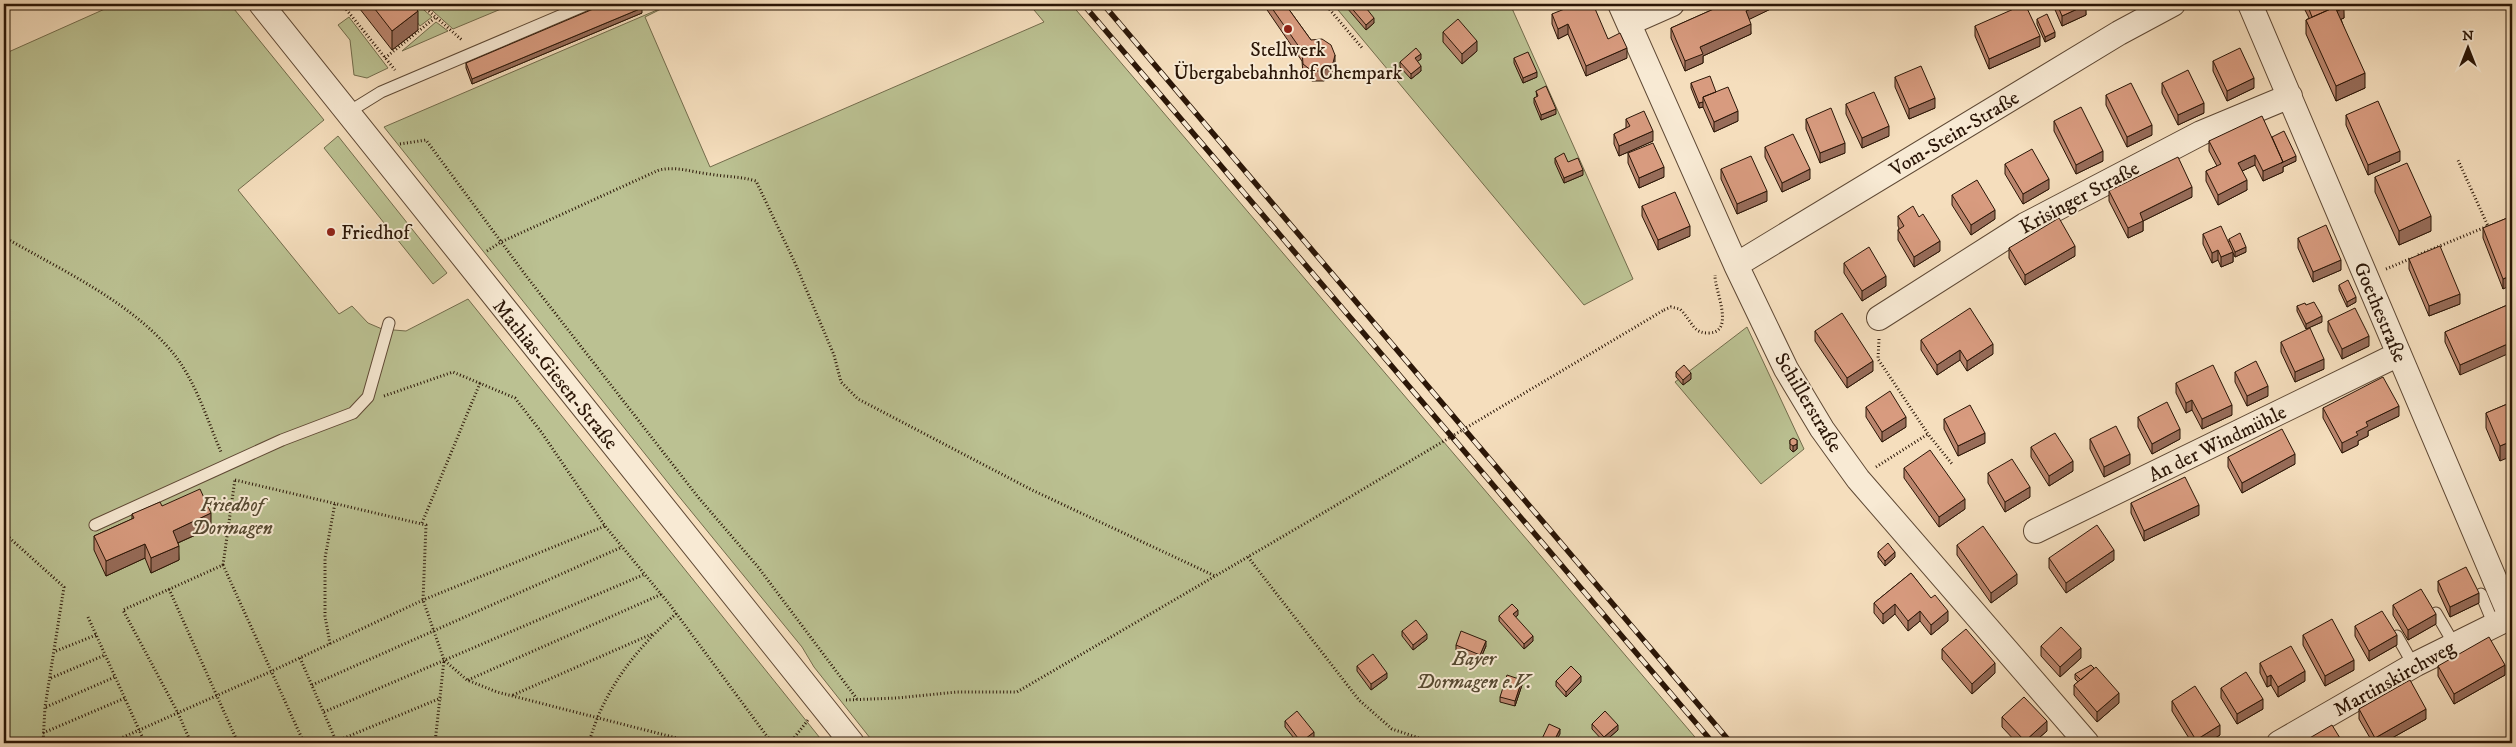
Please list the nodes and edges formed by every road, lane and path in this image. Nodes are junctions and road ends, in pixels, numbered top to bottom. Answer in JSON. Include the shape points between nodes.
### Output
{"nodes":[{"id":1,"x":261,"y":4,"type":"edge"},
{"id":2,"x":342,"y":4,"type":"edge"},
{"id":3,"x":421,"y":4,"type":"edge"},
{"id":4,"x":588,"y":4,"type":"edge"},
{"id":5,"x":1325,"y":4,"type":"edge"},
{"id":6,"x":1672,"y":4,"type":"edge"},
{"id":7,"x":2173,"y":4,"type":"edge"},
{"id":8,"x":2250,"y":4,"type":"edge"},
{"id":9,"x":1624,"y":13,"type":"edge"},
{"id":10,"x":436,"y":17,"type":"junction"},
{"id":11,"x":1363,"y":49,"type":"dead end"},
{"id":12,"x":475,"y":51,"type":"junction"},
{"id":13,"x":385,"y":58,"type":"junction"},
{"id":14,"x":405,"y":82,"type":"junction"},
{"id":15,"x":2290,"y":96,"type":"junction"},
{"id":16,"x":347,"y":113,"type":"junction"},
{"id":17,"x":374,"y":147,"type":"junction"},
{"id":18,"x":2457,"y":158,"type":"dead end"},
{"id":19,"x":4,"y":237,"type":"edge"},
{"id":20,"x":501,"y":242,"type":"junction"},
{"id":21,"x":467,"y":263,"type":"junction"},
{"id":22,"x":1736,"y":265,"type":"junction"},
{"id":23,"x":2367,"y":277,"type":"junction"},
{"id":24,"x":1879,"y":318,"type":"joint"},
{"id":25,"x":389,"y":323,"type":"dead end"},
{"id":26,"x":2399,"y":354,"type":"junction"},
{"id":27,"x":480,"y":383,"type":"junction"},
{"id":28,"x":368,"y":397,"type":"junction"},
{"id":29,"x":1928,"y":434,"type":"junction"},
{"id":30,"x":1952,"y":464,"type":"dead end"},
{"id":31,"x":227,"y":466,"type":"junction"},
{"id":32,"x":1858,"y":479,"type":"junction"},
{"id":33,"x":235,"y":480,"type":"junction"},
{"id":34,"x":335,"y":503,"type":"junction"},
{"id":35,"x":95,"y":524,"type":"dead end"},
{"id":36,"x":422,"y":524,"type":"junction"},
{"id":37,"x":605,"y":526,"type":"junction"},
{"id":38,"x":2036,"y":532,"type":"dead end"},
{"id":39,"x":4,"y":533,"type":"edge"},
{"id":40,"x":622,"y":547,"type":"junction"},
{"id":41,"x":1248,"y":557,"type":"junction"},
{"id":42,"x":223,"y":565,"type":"junction"},
{"id":43,"x":645,"y":574,"type":"junction"},
{"id":44,"x":1214,"y":576,"type":"junction"},
{"id":45,"x":169,"y":589,"type":"junction"},
{"id":46,"x":662,"y":594,"type":"junction"},
{"id":47,"x":2481,"y":594,"type":"edge"},
{"id":48,"x":423,"y":600,"type":"junction"},
{"id":49,"x":677,"y":613,"type":"junction"},
{"id":50,"x":2436,"y":613,"type":"edge"},
{"id":51,"x":88,"y":617,"type":"dead end"},
{"id":52,"x":2506,"y":621,"type":"edge"},
{"id":53,"x":434,"y":632,"type":"junction"},
{"id":54,"x":652,"y":634,"type":"junction"},
{"id":55,"x":96,"y":635,"type":"junction"},
{"id":56,"x":2397,"y":636,"type":"edge"},
{"id":57,"x":330,"y":644,"type":"junction"},
{"id":58,"x":2454,"y":644,"type":"junction"},
{"id":59,"x":55,"y":651,"type":"junction"},
{"id":60,"x":105,"y":655,"type":"junction"},
{"id":61,"x":300,"y":658,"type":"junction"},
{"id":62,"x":444,"y":660,"type":"junction"},
{"id":63,"x":2414,"y":666,"type":"junction"},
{"id":64,"x":272,"y":671,"type":"junction"},
{"id":65,"x":115,"y":677,"type":"junction"},
{"id":66,"x":50,"y":678,"type":"junction"},
{"id":67,"x":467,"y":680,"type":"junction"},
{"id":68,"x":312,"y":685,"type":"junction"},
{"id":69,"x":216,"y":696,"type":"junction"},
{"id":70,"x":513,"y":696,"type":"junction"},
{"id":71,"x":125,"y":698,"type":"junction"},
{"id":72,"x":441,"y":698,"type":"junction"},
{"id":73,"x":857,"y":699,"type":"junction"},
{"id":74,"x":45,"y":707,"type":"junction"},
{"id":75,"x":324,"y":712,"type":"junction"},
{"id":76,"x":178,"y":713,"type":"junction"},
{"id":77,"x":816,"y":714,"type":"junction"},
{"id":78,"x":596,"y":716,"type":"junction"},
{"id":79,"x":139,"y":731,"type":"junction"},
{"id":80,"x":43,"y":733,"type":"junction"},
{"id":81,"x":337,"y":742,"type":"edge"},
{"id":82,"x":42,"y":743,"type":"edge"},
{"id":83,"x":110,"y":743,"type":"edge"},
{"id":84,"x":145,"y":743,"type":"edge"},
{"id":85,"x":190,"y":743,"type":"edge"},
{"id":86,"x":238,"y":743,"type":"edge"},
{"id":87,"x":304,"y":743,"type":"edge"},
{"id":88,"x":435,"y":743,"type":"edge"},
{"id":89,"x":589,"y":743,"type":"edge"},
{"id":90,"x":696,"y":743,"type":"edge"},
{"id":91,"x":772,"y":743,"type":"edge"},
{"id":92,"x":790,"y":743,"type":"edge"},
{"id":93,"x":852,"y":743,"type":"edge"},
{"id":94,"x":1434,"y":743,"type":"edge"},
{"id":95,"x":2087,"y":743,"type":"edge"},
{"id":96,"x":2279,"y":743,"type":"edge"}],
"edges":[{"from":1,"to":16,"type":"street","name":"Mathias-Giesen-Straße"},
{"from":2,"to":13,"type":"path"},
{"from":3,"to":10,"type":"path"},
{"from":4,"to":12,"type":"lane"},
{"from":5,"to":11,"type":"path"},
{"from":6,"to":9,"type":"street"},
{"from":7,"to":22,"type":"street","name":"Vom-Stein-Straße"},
{"from":8,"to":15,"type":"street","name":"Goethestraße"},
{"from":9,"to":22,"type":"street","name":"Schillerstraße"},
{"from":10,"to":12,"type":"path"},
{"from":10,"to":13,"type":"path"},
{"from":12,"to":14,"type":"lane"},
{"from":13,"to":14,"type":"path"},
{"from":14,"to":16,"type":"lane"},
{"from":15,"to":23,"type":"street","name":"Goethestraße"},
{"from":15,"to":24,"type":"street","name":"Krisinger Straße","via":[[2200,133],[2025,225]]},
{"from":16,"to":17,"type":"street","name":"Mathias-Giesen-Straße"},
{"from":17,"to":20,"type":"path","via":[[426,140]]},
{"from":17,"to":21,"type":"street","name":"Mathias-Giesen-Straße"},
{"from":18,"to":23,"type":"path","via":[[2488,226]]},
{"from":19,"to":31,"type":"path","via":[[142,321],[173,353],[193,386]]},
{"from":20,"to":21,"type":"path"},
{"from":20,"to":44,"type":"path","via":[[659,170],[682,168],[737,175],[756,181],[834,355],[841,382],[858,399],[1032,490]]},
{"from":20,"to":73,"type":"path","via":[[698,497],[758,567]]},
{"from":21,"to":77,"type":"street","name":"Mathias-Giesen-Straße"},
{"from":22,"to":32,"type":"street","name":"Schillerstraße","via":[[1786,369],[1822,429]]},
{"from":22,"to":41,"type":"path","bridge":true,"via":[[1721,266],[1716,272],[1723,310],[1719,329],[1711,333],[1701,332],[1680,309],[1671,307],[1664,310]]},
{"from":23,"to":26,"type":"street","name":"Goethestraße"},
{"from":24,"to":29,"type":"path","via":[[1878,358]]},
{"from":25,"to":28,"type":"lane"},
{"from":26,"to":38,"type":"street","name":"An der Windmühle"},
{"from":26,"to":52,"type":"street","name":"Goethestraße"},
{"from":27,"to":28,"type":"path","via":[[454,372],[383,396]]},
{"from":27,"to":36,"type":"path"},
{"from":27,"to":37,"type":"path","via":[[515,398]]},
{"from":28,"to":31,"type":"lane","via":[[353,413],[282,440]]},
{"from":29,"to":30,"type":"path"},
{"from":29,"to":32,"type":"path"},
{"from":31,"to":33,"type":"path"},
{"from":31,"to":35,"type":"lane"},
{"from":32,"to":95,"type":"street","name":"Schillerstraße"},
{"from":33,"to":34,"type":"path"},
{"from":33,"to":42,"type":"path"},
{"from":34,"to":36,"type":"path"},
{"from":34,"to":57,"type":"path","via":[[325,558],[325,616]]},
{"from":36,"to":48,"type":"path","via":[[426,524]]},
{"from":37,"to":40,"type":"path"},
{"from":37,"to":48,"type":"path"},
{"from":39,"to":59,"type":"path","via":[[64,588]]},
{"from":40,"to":43,"type":"path"},
{"from":40,"to":53,"type":"path"},
{"from":41,"to":44,"type":"path"},
{"from":41,"to":94,"type":"path","via":[[1359,700],[1392,729]]},
{"from":42,"to":45,"type":"path"},
{"from":42,"to":64,"type":"path"},
{"from":43,"to":46,"type":"path"},
{"from":43,"to":62,"type":"path"},
{"from":44,"to":73,"type":"path","via":[[1017,692],[957,692]]},
{"from":45,"to":69,"type":"path"},
{"from":45,"to":76,"type":"path","via":[[123,610]]},
{"from":46,"to":49,"type":"path"},
{"from":46,"to":67,"type":"path"},
{"from":47,"to":52,"type":"lane"},
{"from":48,"to":53,"type":"path"},
{"from":48,"to":57,"type":"path"},
{"from":49,"to":54,"type":"path"},
{"from":49,"to":91,"type":"path"},
{"from":50,"to":58,"type":"lane"},
{"from":51,"to":55,"type":"path"},
{"from":52,"to":58,"type":"street","name":"Martinskirchweg"},
{"from":53,"to":62,"type":"path"},
{"from":53,"to":68,"type":"path"},
{"from":54,"to":70,"type":"path"},
{"from":54,"to":78,"type":"path","via":[[629,662]]},
{"from":55,"to":59,"type":"path"},
{"from":55,"to":60,"type":"path"},
{"from":56,"to":63,"type":"lane"},
{"from":57,"to":61,"type":"path"},
{"from":58,"to":63,"type":"street","name":"Martinskirchweg"},
{"from":59,"to":66,"type":"path"},
{"from":60,"to":65,"type":"path"},
{"from":60,"to":66,"type":"path"},
{"from":61,"to":64,"type":"path"},
{"from":61,"to":68,"type":"path"},
{"from":62,"to":67,"type":"path"},
{"from":62,"to":72,"type":"path"},
{"from":62,"to":75,"type":"path"},
{"from":63,"to":96,"type":"street","name":"Martinskirchweg"},
{"from":64,"to":69,"type":"path"},
{"from":64,"to":87,"type":"path"},
{"from":65,"to":71,"type":"path"},
{"from":65,"to":74,"type":"path"},
{"from":66,"to":74,"type":"path"},
{"from":67,"to":70,"type":"path"},
{"from":68,"to":75,"type":"path"},
{"from":69,"to":76,"type":"path"},
{"from":69,"to":86,"type":"path"},
{"from":70,"to":78,"type":"path"},
{"from":71,"to":79,"type":"path"},
{"from":71,"to":80,"type":"path"},
{"from":72,"to":81,"type":"path"},
{"from":72,"to":88,"type":"path"},
{"from":73,"to":77,"type":"path","via":[[838,701]]},
{"from":74,"to":80,"type":"path"},
{"from":75,"to":81,"type":"path"},
{"from":76,"to":79,"type":"path"},
{"from":76,"to":85,"type":"path"},
{"from":77,"to":92,"type":"path"},
{"from":77,"to":93,"type":"street","name":"Mathias-Giesen-Straße"},
{"from":78,"to":89,"type":"path"},
{"from":78,"to":90,"type":"path"},
{"from":79,"to":83,"type":"path"},
{"from":79,"to":84,"type":"path"},
{"from":80,"to":82,"type":"path"}]}
